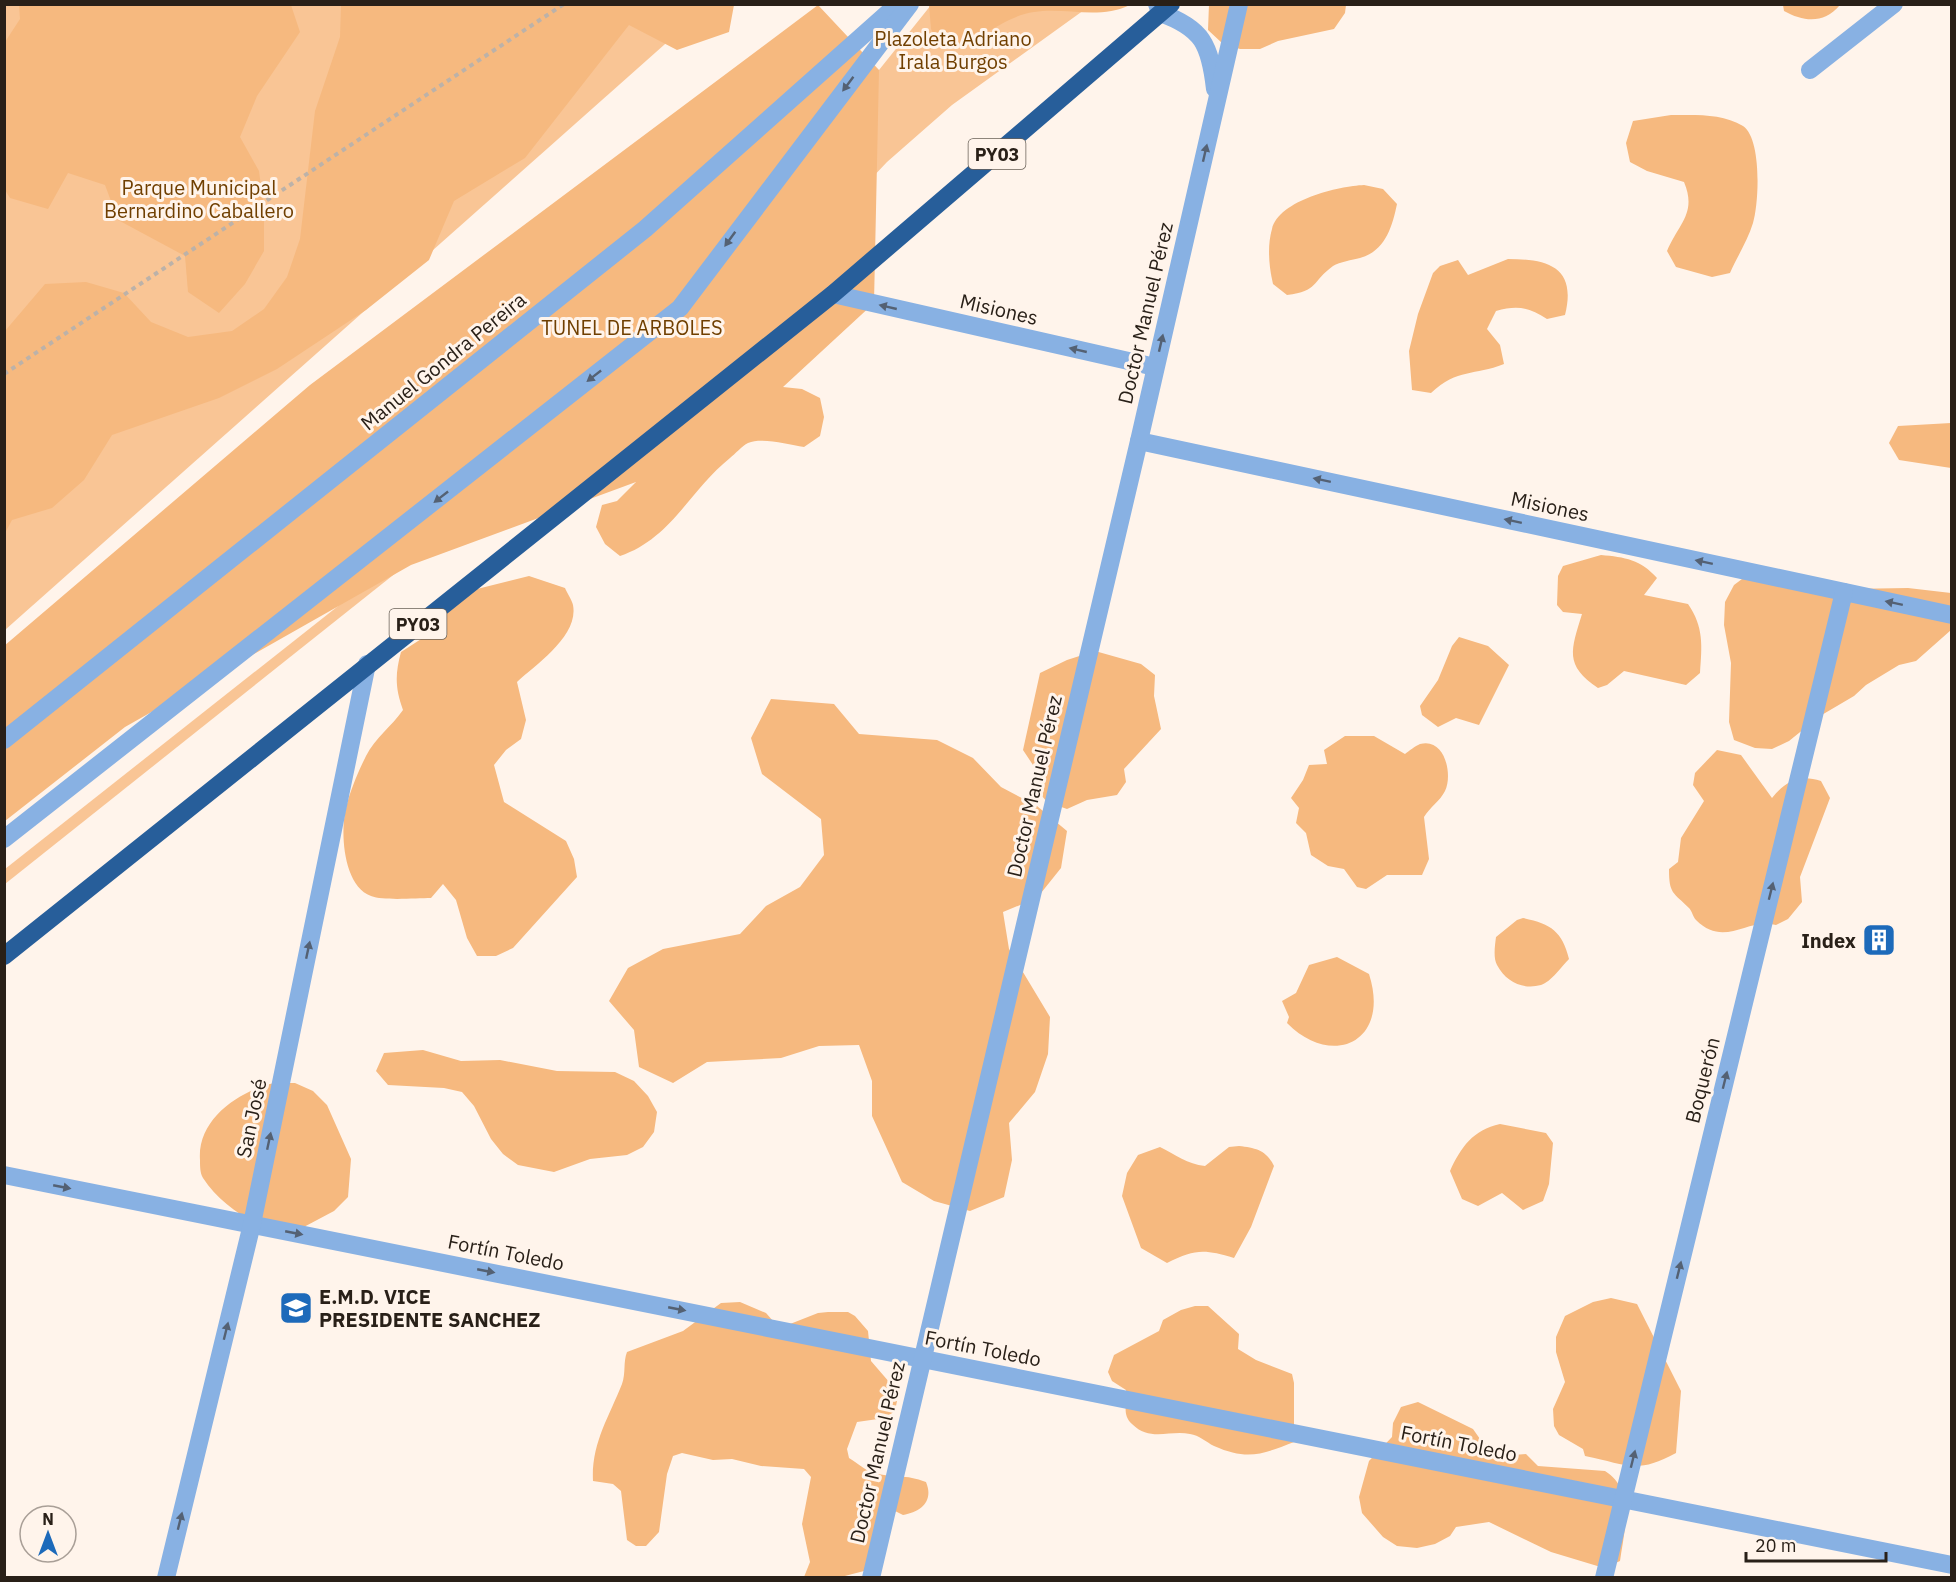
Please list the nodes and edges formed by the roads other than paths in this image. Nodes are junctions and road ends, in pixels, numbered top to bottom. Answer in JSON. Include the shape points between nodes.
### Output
{"nodes":[{"id":1,"x":898,"y":4,"type":"edge"},
{"id":2,"x":910,"y":4,"type":"edge"},
{"id":3,"x":1239,"y":4,"type":"edge"},
{"id":4,"x":1894,"y":4,"type":"edge"},
{"id":5,"x":1163,"y":7,"type":"edge"},
{"id":6,"x":1810,"y":70,"type":"dead end"},
{"id":7,"x":1217,"y":101,"type":"junction"},
{"id":8,"x":833,"y":294,"type":"junction"},
{"id":9,"x":1155,"y":367,"type":"junction"},
{"id":10,"x":1139,"y":441,"type":"junction"},
{"id":11,"x":1844,"y":592,"type":"junction"},
{"id":12,"x":1952,"y":615,"type":"edge"},
{"id":13,"x":367,"y":664,"type":"junction"},
{"id":14,"x":4,"y":740,"type":"edge"},
{"id":15,"x":4,"y":839,"type":"edge"},
{"id":16,"x":4,"y":956,"type":"edge"},
{"id":17,"x":4,"y":1175,"type":"edge"},
{"id":18,"x":252,"y":1224,"type":"junction"},
{"id":19,"x":922,"y":1359,"type":"junction"},
{"id":20,"x":1623,"y":1498,"type":"junction"},
{"id":21,"x":1952,"y":1565,"type":"edge"},
{"id":22,"x":166,"y":1578,"type":"edge"},
{"id":23,"x":871,"y":1578,"type":"edge"},
{"id":24,"x":1604,"y":1578,"type":"edge"}],
"edges":[{"from":1,"to":14,"type":"street","name":"Manuel Gondra Pereira","via":[[645,229]]},
{"from":2,"to":15,"type":"street","one_way":true,"via":[[680,308]]},
{"from":3,"to":7,"type":"street","name":"Doctor Manuel Pérez"},
{"from":4,"to":6,"type":"street"},
{"from":5,"to":7,"type":"street","via":[[1207,46]]},
{"from":5,"to":8,"type":"highway","number":"PY03"},
{"from":9,"to":7,"type":"street","name":"Doctor Manuel Pérez","one_way":true},
{"from":9,"to":8,"type":"street","name":"Misiones","one_way":true},
{"from":8,"to":13,"type":"highway","number":"PY03"},
{"from":9,"to":10,"type":"street","name":"Doctor Manuel Pérez"},
{"from":11,"to":10,"type":"street","name":"Misiones","one_way":true},
{"from":10,"to":19,"type":"street","name":"Doctor Manuel Pérez"},
{"from":12,"to":11,"type":"street","name":"Misiones","one_way":true},
{"from":20,"to":11,"type":"street","name":"Boquerón","one_way":true},
{"from":13,"to":16,"type":"highway","number":"PY03"},
{"from":18,"to":13,"type":"street","name":"San José","one_way":true},
{"from":17,"to":18,"type":"street","name":"Fortín Toledo","one_way":true},
{"from":18,"to":19,"type":"street","name":"Fortín Toledo","one_way":true},
{"from":22,"to":18,"type":"street","name":"San José","one_way":true},
{"from":19,"to":20,"type":"street","name":"Fortín Toledo"},
{"from":19,"to":23,"type":"street","name":"Doctor Manuel Pérez"},
{"from":20,"to":21,"type":"street","name":"Fortín Toledo"},
{"from":20,"to":24,"type":"street","name":"Boquerón"}]}
